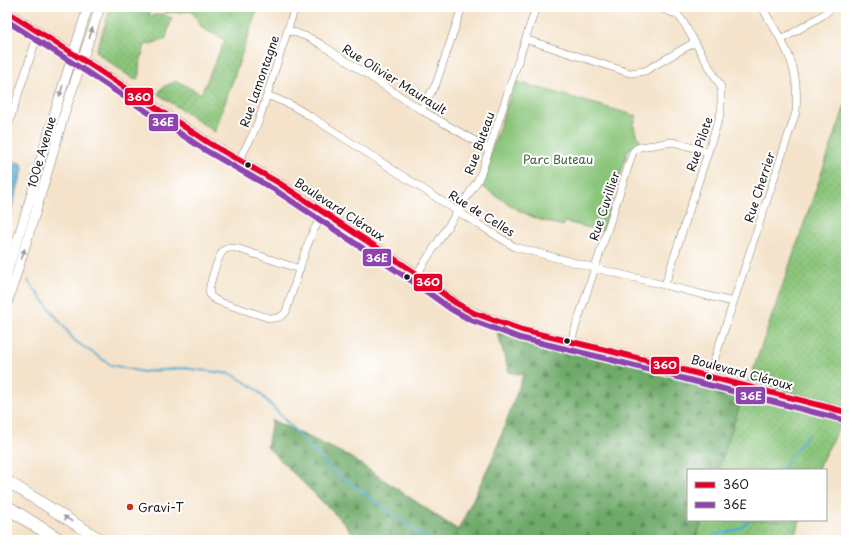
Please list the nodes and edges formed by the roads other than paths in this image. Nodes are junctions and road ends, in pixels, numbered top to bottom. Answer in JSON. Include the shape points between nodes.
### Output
{"nodes":[{"id":1,"x":88,"y":7,"type":"edge"},
{"id":2,"x":100,"y":7,"type":"edge"},
{"id":3,"x":295,"y":7,"type":"edge"},
{"id":4,"x":461,"y":7,"type":"edge"},
{"id":5,"x":536,"y":7,"type":"edge"},
{"id":6,"x":658,"y":7,"type":"edge"},
{"id":7,"x":762,"y":7,"type":"edge"},
{"id":8,"x":833,"y":7,"type":"edge"},
{"id":9,"x":7,"y":12,"type":"edge"},
{"id":10,"x":288,"y":30,"type":"junction"},
{"id":11,"x":40,"y":33,"type":"junction"},
{"id":12,"x":525,"y":39,"type":"junction"},
{"id":13,"x":781,"y":40,"type":"junction"},
{"id":14,"x":695,"y":42,"type":"junction"},
{"id":15,"x":73,"y":53,"type":"junction"},
{"id":16,"x":82,"y":59,"type":"junction"},
{"id":17,"x":266,"y":95,"type":"junction"},
{"id":18,"x":421,"y":110,"type":"junction"},
{"id":19,"x":7,"y":129,"type":"edge"},
{"id":20,"x":489,"y":149,"type":"junction"},
{"id":21,"x":708,"y":152,"type":"junction"},
{"id":22,"x":239,"y":160,"type":"junction"},
{"id":23,"x":457,"y":211,"type":"junction"},
{"id":24,"x":325,"y":213,"type":"junction"},
{"id":25,"x":595,"y":268,"type":"junction"},
{"id":26,"x":300,"y":269,"type":"junction"},
{"id":27,"x":7,"y":273,"type":"edge"},
{"id":28,"x":417,"y":274,"type":"junction"},
{"id":29,"x":665,"y":285,"type":"junction"},
{"id":30,"x":733,"y":302,"type":"junction"},
{"id":31,"x":7,"y":304,"type":"edge"},
{"id":32,"x":571,"y":341,"type":"junction"},
{"id":33,"x":709,"y":376,"type":"junction"},
{"id":34,"x":846,"y":412,"type":"edge"},
{"id":35,"x":7,"y":481,"type":"edge"},
{"id":36,"x":7,"y":507,"type":"edge"},
{"id":37,"x":59,"y":540,"type":"edge"},
{"id":38,"x":101,"y":540,"type":"edge"}],
"edges":[{"from":1,"to":15,"type":"street","name":"100e Avenue"},
{"from":16,"to":2,"type":"street","name":"100e Avenue","one_way":true},
{"from":3,"to":10,"type":"street","name":"Rue Lamontagne"},
{"from":4,"to":18,"type":"street","via":[[436,84]]},
{"from":5,"to":12,"type":"street","name":"Rue Buteau"},
{"from":6,"to":14,"type":"street","name":"Rue Pilote","via":[[678,14]]},
{"from":7,"to":13,"type":"street","name":"Rue Cherrier"},
{"from":8,"to":13,"type":"street"},
{"from":9,"to":11,"type":"street","name":"Boulevard Cléroux"},
{"from":10,"to":17,"type":"street","name":"Rue Lamontagne"},
{"from":10,"to":18,"type":"street","name":"Rue Olivier Maurault","via":[[322,45]]},
{"from":11,"to":15,"type":"street","name":"Boulevard Cléroux"},
{"from":11,"to":19,"type":"street"},
{"from":12,"to":14,"type":"street","via":[[630,73],[645,71]]},
{"from":12,"to":20,"type":"street","name":"Rue Buteau"},
{"from":13,"to":30,"type":"street","name":"Rue Cherrier","via":[[794,70],[796,112]]},
{"from":14,"to":21,"type":"street","name":"Rue Pilote","via":[[721,87],[721,112]]},
{"from":15,"to":16,"type":"street","name":"Boulevard Cléroux"},
{"from":15,"to":27,"type":"street","name":"100e Avenue","one_way":true},
{"from":16,"to":22,"type":"street","name":"Boulevard Cléroux","via":[[208,143]]},
{"from":31,"to":16,"type":"street","name":"100e Avenue","one_way":true},
{"from":17,"to":22,"type":"street","name":"Rue Lamontagne","via":[[251,138]]},
{"from":17,"to":23,"type":"street","name":"Rue de Celles","via":[[310,116]]},
{"from":18,"to":20,"type":"street","name":"Rue Olivier Maurault"},
{"from":20,"to":23,"type":"street","name":"Rue Buteau","via":[[478,180]]},
{"from":21,"to":25,"type":"street","name":"Rue Cuvillier","via":[[673,142],[636,149],[631,157]]},
{"from":21,"to":29,"type":"street","name":"Rue Pilote"},
{"from":22,"to":24,"type":"street","name":"Boulevard Cléroux"},
{"from":23,"to":25,"type":"street","name":"Rue de Celles","via":[[515,247]]},
{"from":23,"to":28,"type":"street","name":"Rue Buteau"},
{"from":24,"to":26,"type":"street","via":[[312,233]]},
{"from":24,"to":28,"type":"street","name":"Boulevard Cléroux"},
{"from":25,"to":29,"type":"street","name":"Rue de Celles"},
{"from":25,"to":32,"type":"street","name":"Rue Cuvillier"},
{"from":26,"to":26,"type":"street","via":[[286,312],[275,319],[220,302],[213,299],[210,294],[209,287],[220,255],[229,247]]},
{"from":28,"to":32,"type":"street","name":"Boulevard Cléroux","via":[[474,313],[522,330]]},
{"from":29,"to":30,"type":"street","name":"Rue de Celles"},
{"from":30,"to":33,"type":"street","name":"Rue Cherrier"},
{"from":32,"to":33,"type":"street","name":"Boulevard Cléroux"},
{"from":33,"to":34,"type":"street","name":"Boulevard Cléroux"},
{"from":38,"to":35,"type":"main road","one_way":true},
{"from":36,"to":37,"type":"highway"}]}
